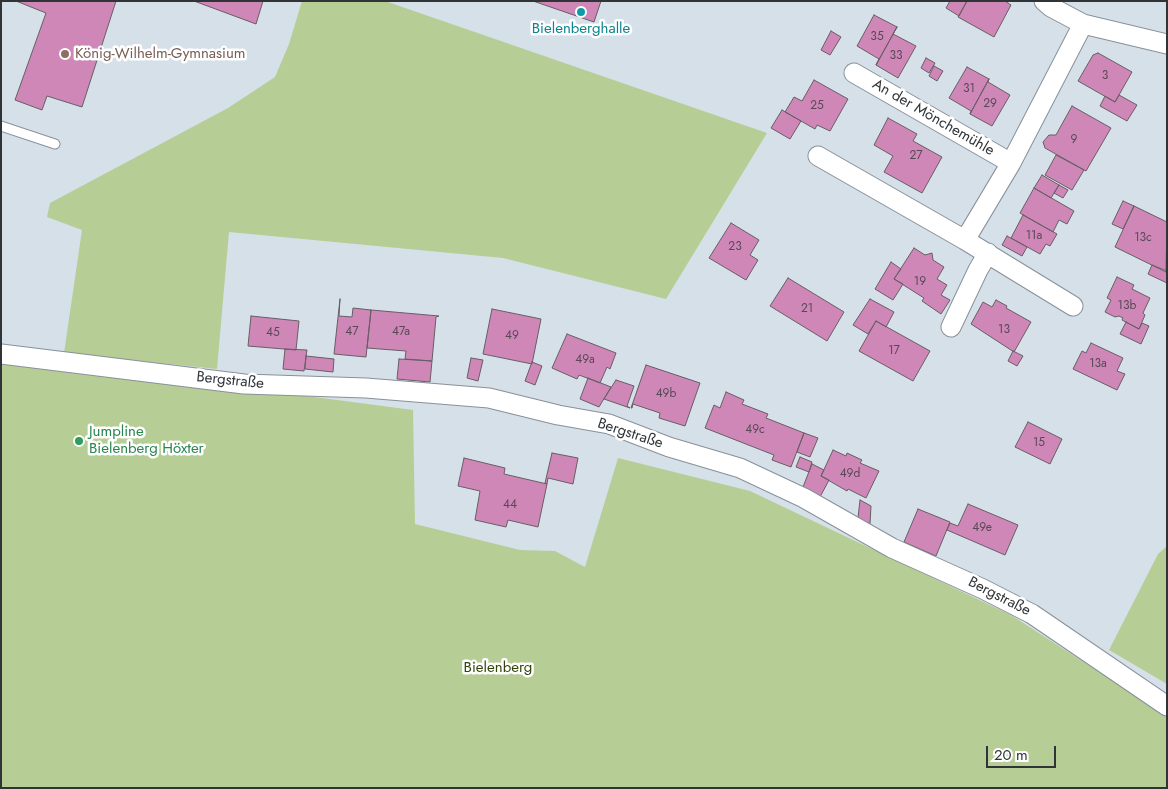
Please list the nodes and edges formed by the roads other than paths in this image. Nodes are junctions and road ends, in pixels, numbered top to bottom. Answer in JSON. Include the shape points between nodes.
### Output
{"nodes":[{"id":1,"x":1044,"y":1,"type":"edge"},
{"id":2,"x":1083,"y":24,"type":"junction"},
{"id":3,"x":1167,"y":44,"type":"edge"},
{"id":4,"x":854,"y":73,"type":"dead end"},
{"id":5,"x":1,"y":126,"type":"edge"},
{"id":6,"x":55,"y":144,"type":"dead end"},
{"id":7,"x":818,"y":156,"type":"dead end"},
{"id":8,"x":1011,"y":163,"type":"junction"},
{"id":9,"x":965,"y":240,"type":"junction"},
{"id":10,"x":988,"y":253,"type":"junction"},
{"id":11,"x":1073,"y":306,"type":"dead end"},
{"id":12,"x":951,"y":327,"type":"dead end"},
{"id":13,"x":1,"y":354,"type":"edge"},
{"id":14,"x":1167,"y":706,"type":"edge"}],
"edges":[{"from":1,"to":2,"type":"street"},
{"from":2,"to":3,"type":"street"},
{"from":2,"to":8,"type":"street","name":"An der Mönchemühle"},
{"from":4,"to":8,"type":"street","name":"An der Mönchemühle"},
{"from":5,"to":6,"type":"lane"},
{"from":7,"to":9,"type":"street"},
{"from":8,"to":9,"type":"street","name":"An der Mönchemühle"},
{"from":9,"to":10,"type":"street"},
{"from":10,"to":11,"type":"street"},
{"from":10,"to":12,"type":"street"},
{"from":13,"to":14,"type":"street","name":"Bergstraße","via":[[244,384],[366,388],[489,398],[609,424],[669,447],[740,468],[804,498],[892,548],[1032,614]]}]}
